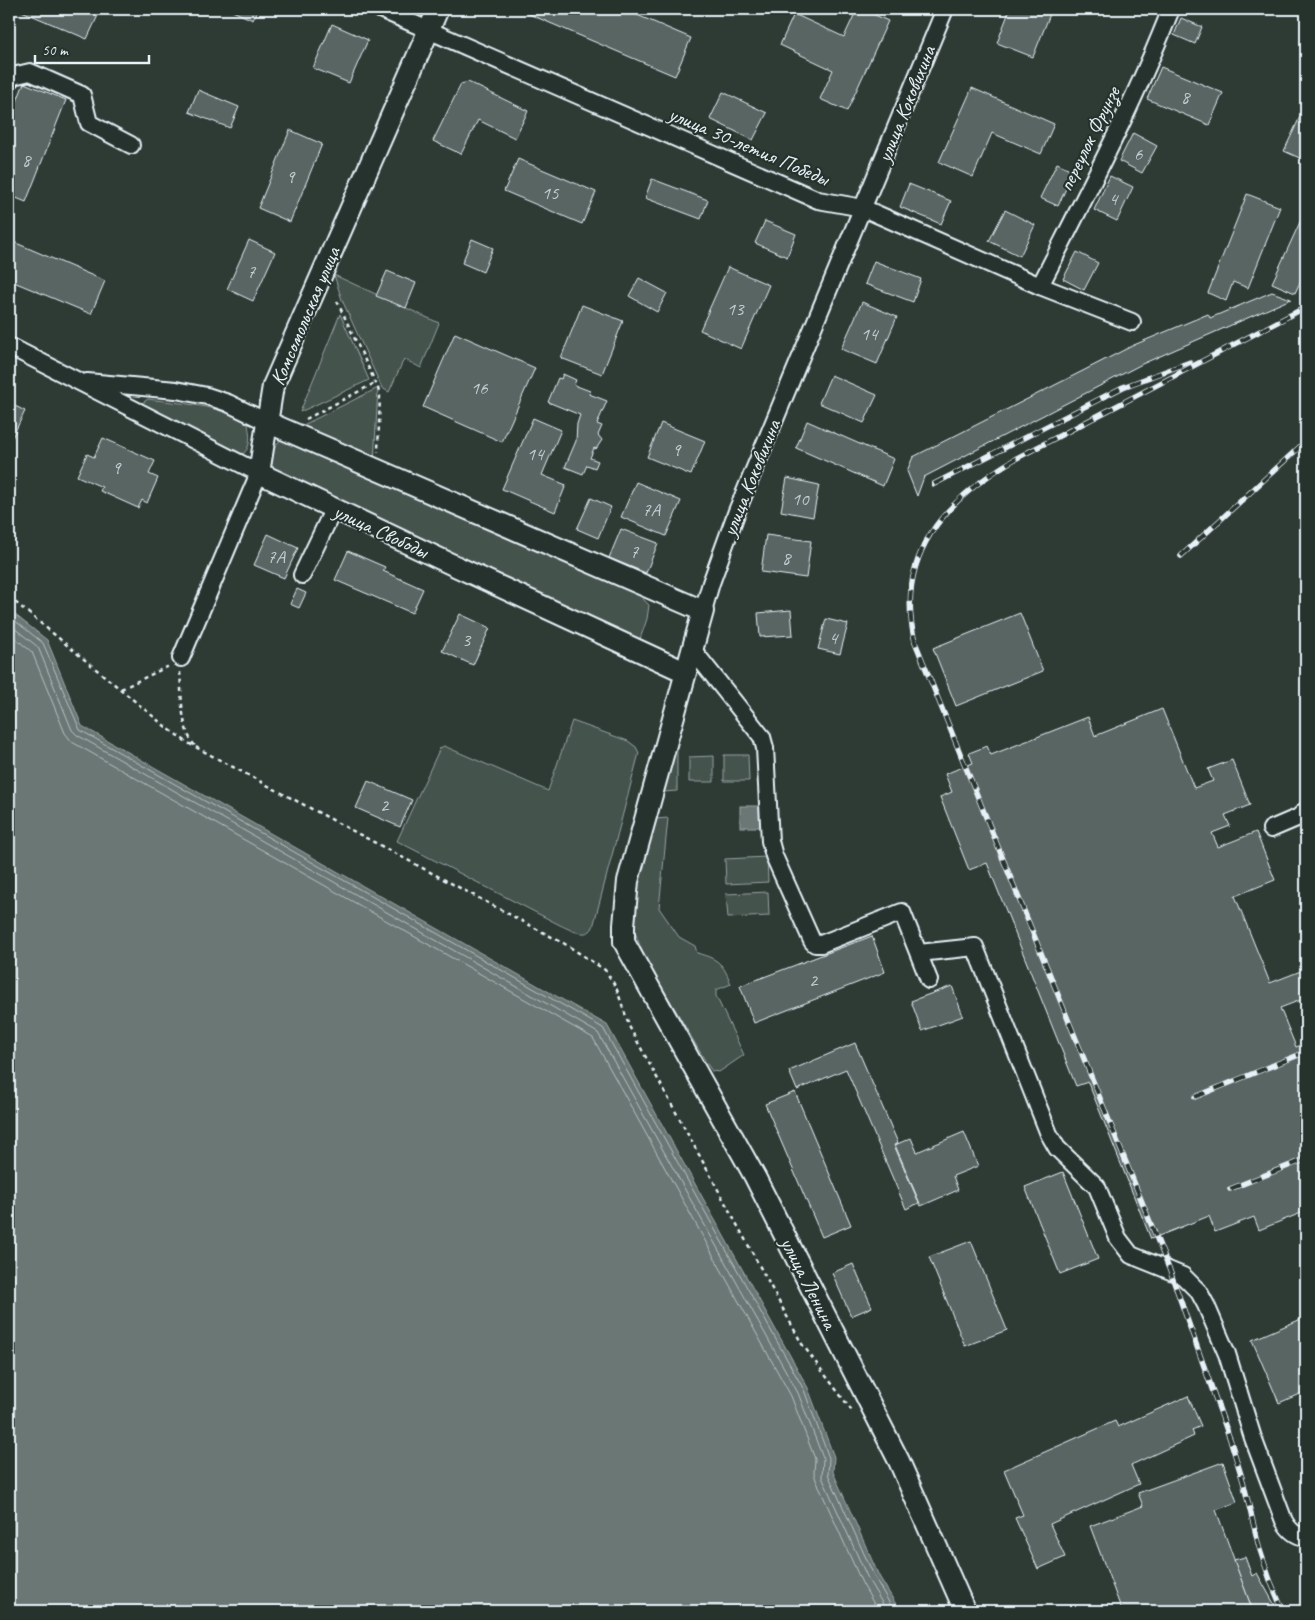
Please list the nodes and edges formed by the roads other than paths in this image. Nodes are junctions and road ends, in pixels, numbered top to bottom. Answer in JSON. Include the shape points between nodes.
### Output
{"nodes":[{"id":1,"x":380,"y":9,"type":"edge"},
{"id":2,"x":438,"y":9,"type":"edge"},
{"id":3,"x":945,"y":9,"type":"edge"},
{"id":4,"x":1171,"y":9,"type":"edge"},
{"id":5,"x":428,"y":30,"type":"junction"},
{"id":6,"x":9,"y":81,"type":"edge"},
{"id":7,"x":131,"y":145,"type":"dead end"},
{"id":8,"x":863,"y":208,"type":"junction"},
{"id":9,"x":1040,"y":286,"type":"junction"},
{"id":10,"x":1132,"y":322,"type":"dead end"},
{"id":11,"x":9,"y":346,"type":"edge"},
{"id":12,"x":80,"y":382,"type":"junction"},
{"id":13,"x":275,"y":427,"type":"junction"},
{"id":14,"x":259,"y":473,"type":"junction"},
{"id":15,"x":334,"y":508,"type":"junction"},
{"id":16,"x":302,"y":575,"type":"dead end"},
{"id":17,"x":703,"y":610,"type":"junction"},
{"id":18,"x":692,"y":649,"type":"junction"},
{"id":19,"x":181,"y":658,"type":"road end"},
{"id":20,"x":685,"y":672,"type":"junction"},
{"id":21,"x":1306,"y":810,"type":"edge"},
{"id":22,"x":1271,"y":829,"type":"dead end"},
{"id":23,"x":918,"y":953,"type":"junction"},
{"id":24,"x":635,"y":964,"type":"joint"},
{"id":25,"x":929,"y":980,"type":"dead end"},
{"id":26,"x":1306,"y":1537,"type":"edge"},
{"id":27,"x":965,"y":1611,"type":"edge"}],
"edges":[{"from":1,"to":5,"type":"street","name":"улица 30-летия Победы"},
{"from":2,"to":5,"type":"main road","name":"Комсомольская улица"},
{"from":3,"to":8,"type":"street","name":"улица Коковихина"},
{"from":4,"to":9,"type":"street","name":"переулок Фрунзе","via":[[1154,54]]},
{"from":5,"to":8,"type":"street","name":"улица 30-летия Победы","via":[[818,200]]},
{"from":5,"to":13,"type":"main road","name":"Комсомольская улица","via":[[273,386]]},
{"from":6,"to":7,"type":"street","via":[[13,76],[30,72],[82,95],[89,123]]},
{"from":8,"to":9,"type":"street","name":"улица 30-летия Победы"},
{"from":8,"to":17,"type":"street","name":"улица Коковихина","via":[[737,511]]},
{"from":9,"to":10,"type":"street","name":"улица 30-летия Победы"},
{"from":11,"to":12,"type":"street","name":"улица Свободы"},
{"from":12,"to":13,"type":"street","name":"улица Свободы","via":[[176,390],[206,396],[228,403]]},
{"from":12,"to":14,"type":"street","name":"улица Свободы"},
{"from":13,"to":14,"type":"main road","name":"Комсомольская улица"},
{"from":13,"to":17,"type":"main road","name":"улица Свободы"},
{"from":14,"to":15,"type":"main road","name":"улица Свободы"},
{"from":14,"to":19,"type":"street","name":"Комсомольская улица"},
{"from":15,"to":16,"type":"street"},
{"from":15,"to":20,"type":"main road","name":"улица Свободы"},
{"from":17,"to":18,"type":"main road","name":"улица Коковихина"},
{"from":18,"to":20,"type":"main road","name":"улица Коковихина"},
{"from":18,"to":23,"type":"street","via":[[762,737],[770,841],[812,941],[820,944],[902,912]]},
{"from":20,"to":24,"type":"main road","name":"улица Коковихина","via":[[628,881],[624,942]]},
{"from":21,"to":22,"type":"street","via":[[1299,817]]},
{"from":23,"to":25,"type":"street"},
{"from":23,"to":26,"type":"street","via":[[975,947],[1049,1134],[1057,1148],[1097,1187],[1118,1238],[1131,1254],[1184,1276],[1199,1292],[1227,1354],[1253,1438],[1284,1521],[1296,1535]]},
{"from":24,"to":27,"type":"main road","name":"улица Ленина","via":[[768,1204],[899,1461]]}]}
